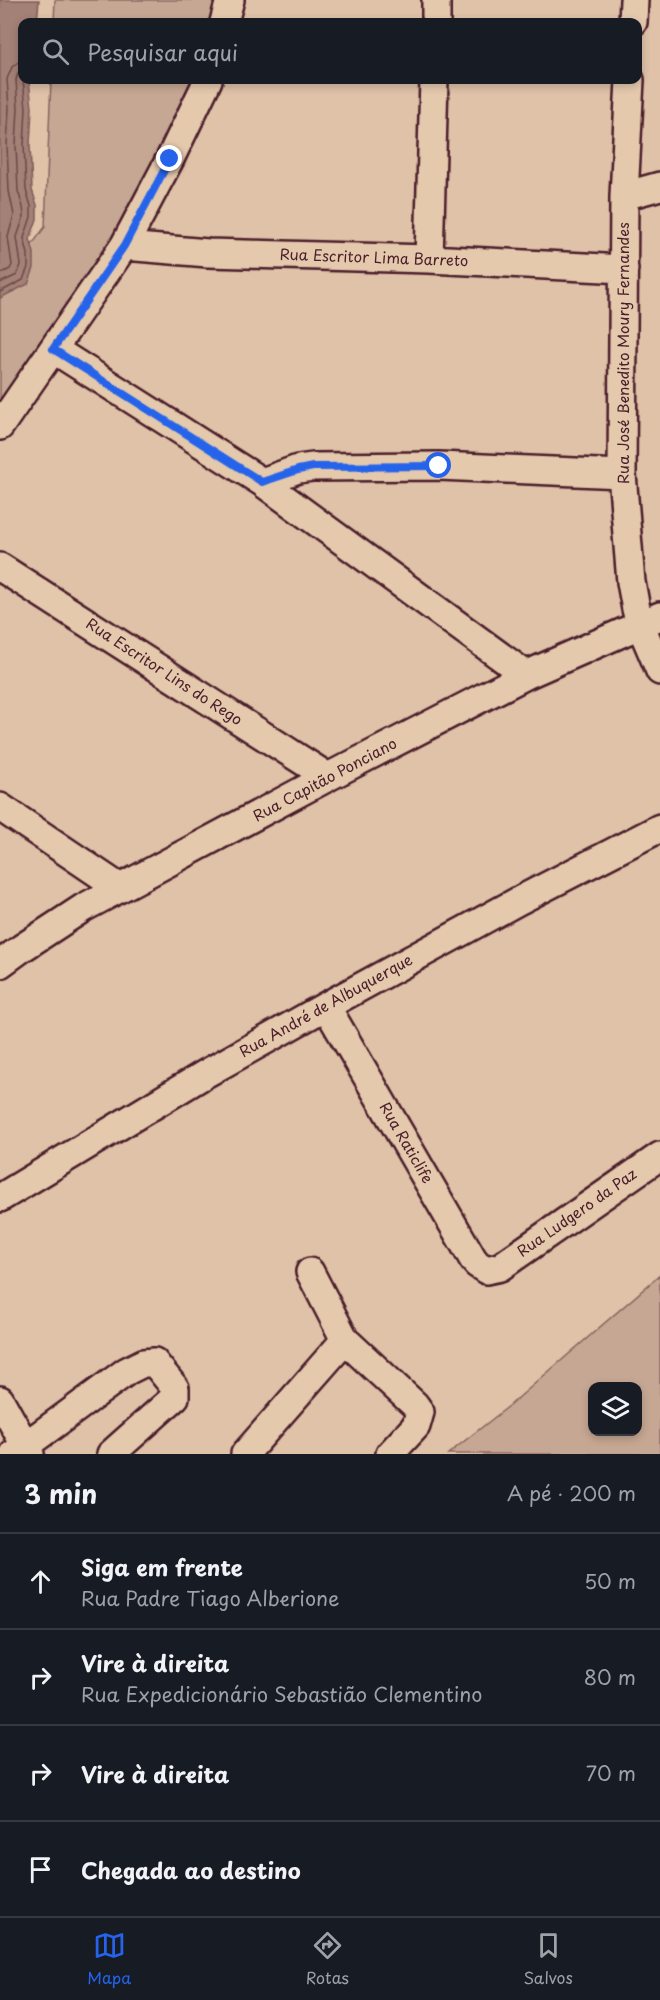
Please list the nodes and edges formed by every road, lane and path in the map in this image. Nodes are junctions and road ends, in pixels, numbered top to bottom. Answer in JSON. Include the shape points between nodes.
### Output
{"nodes":[{"id":1,"x":230,"y":0,"type":"edge"},
{"id":2,"x":436,"y":0,"type":"edge"},
{"id":3,"x":634,"y":0,"type":"edge"},
{"id":4,"x":225,"y":18,"type":"edge"},
{"id":5,"x":436,"y":18,"type":"edge"},
{"id":6,"x":633,"y":18,"type":"edge"},
{"id":7,"x":206,"y":84,"type":"edge"},
{"id":8,"x":434,"y":84,"type":"edge"},
{"id":9,"x":630,"y":84,"type":"edge"},
{"id":10,"x":660,"y":186,"type":"edge"},
{"id":11,"x":624,"y":196,"type":"junction"},
{"id":12,"x":124,"y":246,"type":"junction"},
{"id":13,"x":429,"y":259,"type":"junction"},
{"id":14,"x":624,"y":269,"type":"junction"},
{"id":15,"x":53,"y":349,"type":"junction"},
{"id":16,"x":0,"y":426,"type":"edge"},
{"id":17,"x":622,"y":474,"type":"junction"},
{"id":18,"x":262,"y":482,"type":"junction"},
{"id":19,"x":0,"y":567,"type":"edge"},
{"id":20,"x":650,"y":620,"type":"edge"},
{"id":21,"x":660,"y":671,"type":"edge"},
{"id":22,"x":526,"y":675,"type":"junction"},
{"id":23,"x":328,"y":777,"type":"junction"},
{"id":24,"x":0,"y":807,"type":"edge"},
{"id":25,"x":659,"y":830,"type":"edge"},
{"id":26,"x":120,"y":888,"type":"junction"},
{"id":27,"x":0,"y":964,"type":"edge"},
{"id":28,"x":326,"y":1006,"type":"junction"},
{"id":29,"x":660,"y":1156,"type":"edge"},
{"id":30,"x":0,"y":1198,"type":"edge"},
{"id":31,"x":494,"y":1269,"type":"joint"},
{"id":32,"x":310,"y":1272,"type":"dead end"},
{"id":33,"x":345,"y":1340,"type":"junction"},
{"id":34,"x":0,"y":1400,"type":"edge"},
{"id":35,"x":23,"y":1451,"type":"edge"},
{"id":36,"x":111,"y":1454,"type":"edge"},
{"id":37,"x":245,"y":1454,"type":"edge"},
{"id":38,"x":390,"y":1454,"type":"edge"}],
"edges":[{"from":1,"to":4,"type":"street"},
{"from":2,"to":5,"type":"street"},
{"from":3,"to":6,"type":"street"},
{"from":7,"to":12,"type":"street"},
{"from":8,"to":13,"type":"street"},
{"from":9,"to":11,"type":"street","name":"Rua José Benedito Moury Fernandes"},
{"from":10,"to":11,"type":"street"},
{"from":11,"to":14,"type":"street","name":"Rua José Benedito Moury Fernandes"},
{"from":12,"to":13,"type":"street","name":"Rua Escritor Lima Barreto","via":[[208,253]]},
{"from":12,"to":15,"type":"street"},
{"from":13,"to":14,"type":"street","name":"Rua Escritor Lima Barreto"},
{"from":14,"to":17,"type":"street","name":"Rua José Benedito Moury Fernandes"},
{"from":15,"to":16,"type":"street"},
{"from":15,"to":18,"type":"street"},
{"from":17,"to":18,"type":"street","via":[[439,466],[313,467]]},
{"from":17,"to":20,"type":"street","name":"Rua José Benedito Moury Fernandes","via":[[631,582]]},
{"from":18,"to":22,"type":"street"},
{"from":19,"to":23,"type":"street","name":"Rua Escritor Lins do Rego"},
{"from":20,"to":21,"type":"street","name":"Rua José Benedito Moury Fernandes"},
{"from":20,"to":22,"type":"street","name":"Rua Capitão Ponciano"},
{"from":22,"to":23,"type":"street","name":"Rua Capitão Ponciano"},
{"from":23,"to":26,"type":"street","name":"Rua Capitão Ponciano"},
{"from":24,"to":26,"type":"street"},
{"from":25,"to":28,"type":"street","name":"Rua André de Albuquerque","via":[[520,900]]},
{"from":26,"to":27,"type":"street","name":"Rua Capitão Ponciano"},
{"from":28,"to":30,"type":"street","name":"Rua André de Albuquerque"},
{"from":28,"to":31,"type":"street","name":"Rua Raticlife","via":[[473,1259],[486,1270]]},
{"from":29,"to":31,"type":"street","name":"Rua Ludgero da Paz"},
{"from":32,"to":33,"type":"street"},
{"from":33,"to":37,"type":"street"},
{"from":33,"to":38,"type":"street","via":[[420,1412],[416,1426]]},
{"from":34,"to":35,"type":"street"},
{"from":35,"to":36,"type":"street","via":[[128,1371],[154,1362],[175,1388],[176,1397]]}]}
